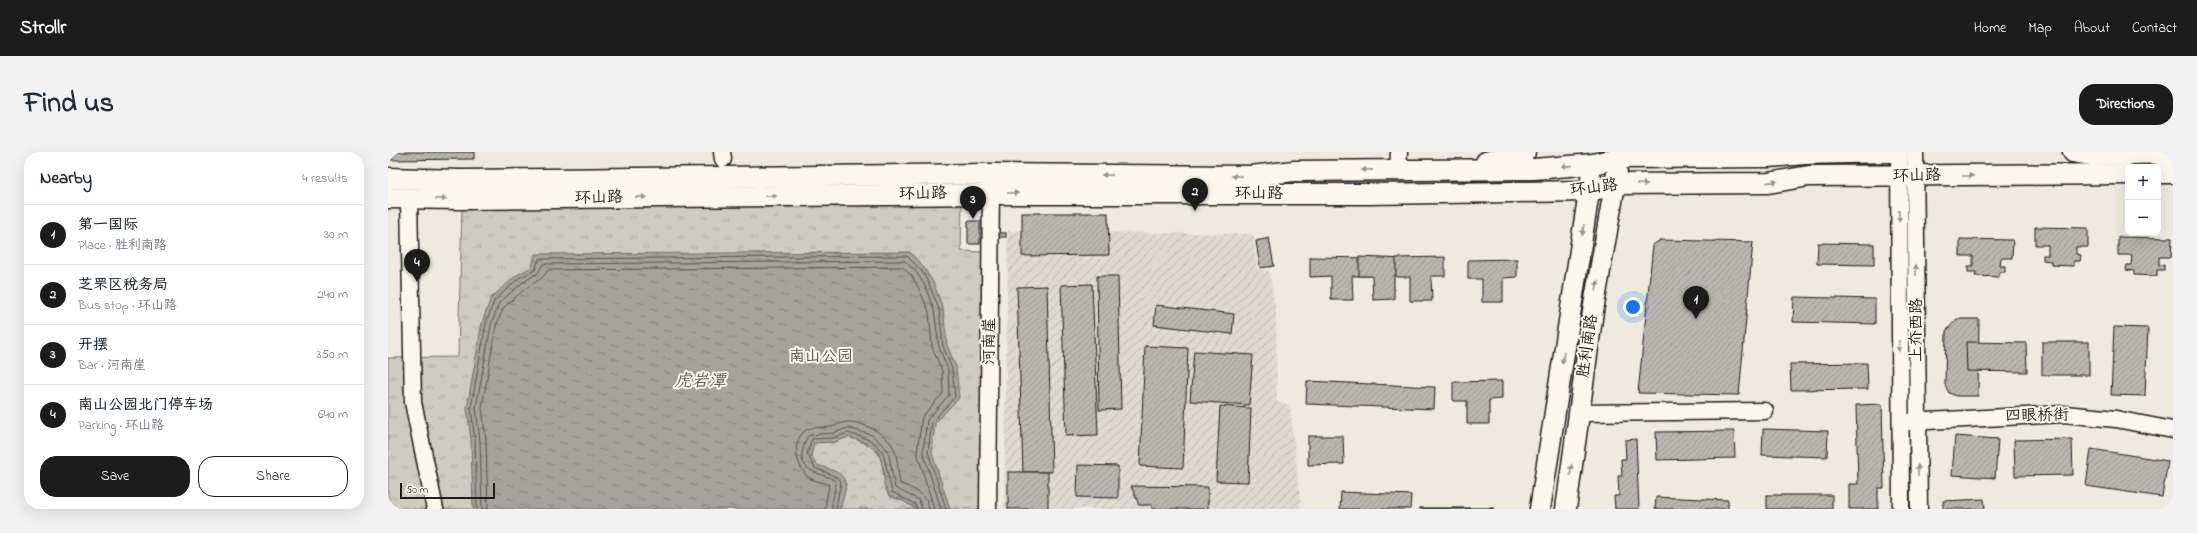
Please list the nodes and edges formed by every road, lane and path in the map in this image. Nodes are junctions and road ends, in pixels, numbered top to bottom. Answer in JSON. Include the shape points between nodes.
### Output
{"nodes":[{"id":1,"x":1525,"y":152,"type":"edge"},
{"id":2,"x":1717,"y":152,"type":"edge"},
{"id":3,"x":1891,"y":152,"type":"edge"},
{"id":4,"x":1899,"y":152,"type":"edge"},
{"id":5,"x":1915,"y":152,"type":"edge"},
{"id":6,"x":2073,"y":152,"type":"edge"},
{"id":7,"x":2093,"y":154,"type":"edge"},
{"id":8,"x":2173,"y":154,"type":"edge"},
{"id":9,"x":1619,"y":155,"type":"edge"},
{"id":10,"x":1752,"y":157,"type":"junction"},
{"id":11,"x":1594,"y":158,"type":"edge"},
{"id":12,"x":1399,"y":161,"type":"edge"},
{"id":13,"x":1436,"y":169,"type":"junction"},
{"id":14,"x":1294,"y":171,"type":"junction"},
{"id":15,"x":2173,"y":173,"type":"edge"},
{"id":16,"x":991,"y":174,"type":"junction"},
{"id":17,"x":2125,"y":174,"type":"edge"},
{"id":18,"x":2161,"y":174,"type":"edge"},
{"id":19,"x":2092,"y":175,"type":"junction"},
{"id":20,"x":1906,"y":177,"type":"junction"},
{"id":21,"x":388,"y":178,"type":"edge"},
{"id":22,"x":1616,"y":184,"type":"junction"},
{"id":23,"x":1590,"y":191,"type":"junction"},
{"id":24,"x":991,"y":194,"type":"junction"},
{"id":25,"x":1294,"y":194,"type":"junction"},
{"id":26,"x":388,"y":198,"type":"edge"},
{"id":27,"x":409,"y":198,"type":"junction"},
{"id":28,"x":1765,"y":411,"type":"dead end"},
{"id":29,"x":1579,"y":413,"type":"junction"},
{"id":30,"x":1917,"y":421,"type":"junction"},
{"id":31,"x":1900,"y":422,"type":"junction"},
{"id":32,"x":2173,"y":430,"type":"edge"},
{"id":33,"x":435,"y":509,"type":"edge"},
{"id":34,"x":988,"y":509,"type":"edge"},
{"id":35,"x":1540,"y":509,"type":"edge"},
{"id":36,"x":1566,"y":509,"type":"edge"},
{"id":37,"x":1901,"y":509,"type":"edge"},
{"id":38,"x":1919,"y":509,"type":"edge"}],
"edges":[{"from":1,"to":13,"type":"main road","via":[[1484,163]]},
{"from":2,"to":10,"type":"main road"},
{"from":3,"to":10,"type":"main road","name":"环山路"},
{"from":4,"to":20,"type":"street","name":"上夼西路"},
{"from":5,"to":20,"type":"street","name":"上夼西路"},
{"from":6,"to":7,"type":"main road"},
{"from":7,"to":8,"type":"main road"},
{"from":7,"to":19,"type":"street"},
{"from":9,"to":10,"type":"main road","name":"环山路"},
{"from":9,"to":11,"type":"main road","name":"环山路"},
{"from":9,"to":22,"type":"main road","name":"胜利南路"},
{"from":11,"to":13,"type":"main road","name":"环山路","one_way":true,"via":[[1534,169]]},
{"from":11,"to":23,"type":"main road","name":"胜利南路"},
{"from":12,"to":13,"type":"main road","name":"环山路"},
{"from":12,"to":14,"type":"main road","name":"环山路","one_way":true},
{"from":14,"to":16,"type":"main road","name":"环山路","one_way":true,"via":[[1251,176]]},
{"from":14,"to":25,"type":"main road"},
{"from":15,"to":18,"type":"main road"},
{"from":16,"to":21,"type":"main road","name":"环山路","via":[[476,180]]},
{"from":16,"to":24,"type":"street","name":"河南崖"},
{"from":17,"to":19,"type":"main road","name":"环山路"},
{"from":20,"to":19,"type":"main road","name":"环山路","one_way":true},
{"from":22,"to":20,"type":"main road","name":"环山路","one_way":true,"via":[[1768,183],[1809,176]]},
{"from":30,"to":20,"type":"street","name":"上夼西路","one_way":true},
{"from":20,"to":31,"type":"street","name":"上夼西路","one_way":true},
{"from":22,"to":23,"type":"main road","name":"环山路"},
{"from":29,"to":22,"type":"main road","name":"胜利南路","one_way":true,"via":[[1593,311]]},
{"from":23,"to":25,"type":"main road","name":"环山路"},
{"from":23,"to":35,"type":"main road","name":"胜利南路","one_way":true},
{"from":24,"to":25,"type":"main road","name":"环山路","one_way":true},
{"from":27,"to":24,"type":"main road","name":"环山路","one_way":true},
{"from":24,"to":34,"type":"street","name":"河南崖"},
{"from":26,"to":27,"type":"main road","name":"环山路"},
{"from":27,"to":33,"type":"street","via":[[413,402]]},
{"from":28,"to":29,"type":"street"},
{"from":36,"to":29,"type":"main road","name":"胜利南路","one_way":true},
{"from":30,"to":31,"type":"street","name":"四眼桥街"},
{"from":30,"to":32,"type":"street","name":"四眼桥街","via":[[2064,414],[2116,419]]},
{"from":38,"to":30,"type":"street","name":"上夼西路","one_way":true},
{"from":31,"to":37,"type":"street","name":"上夼西路"}]}
